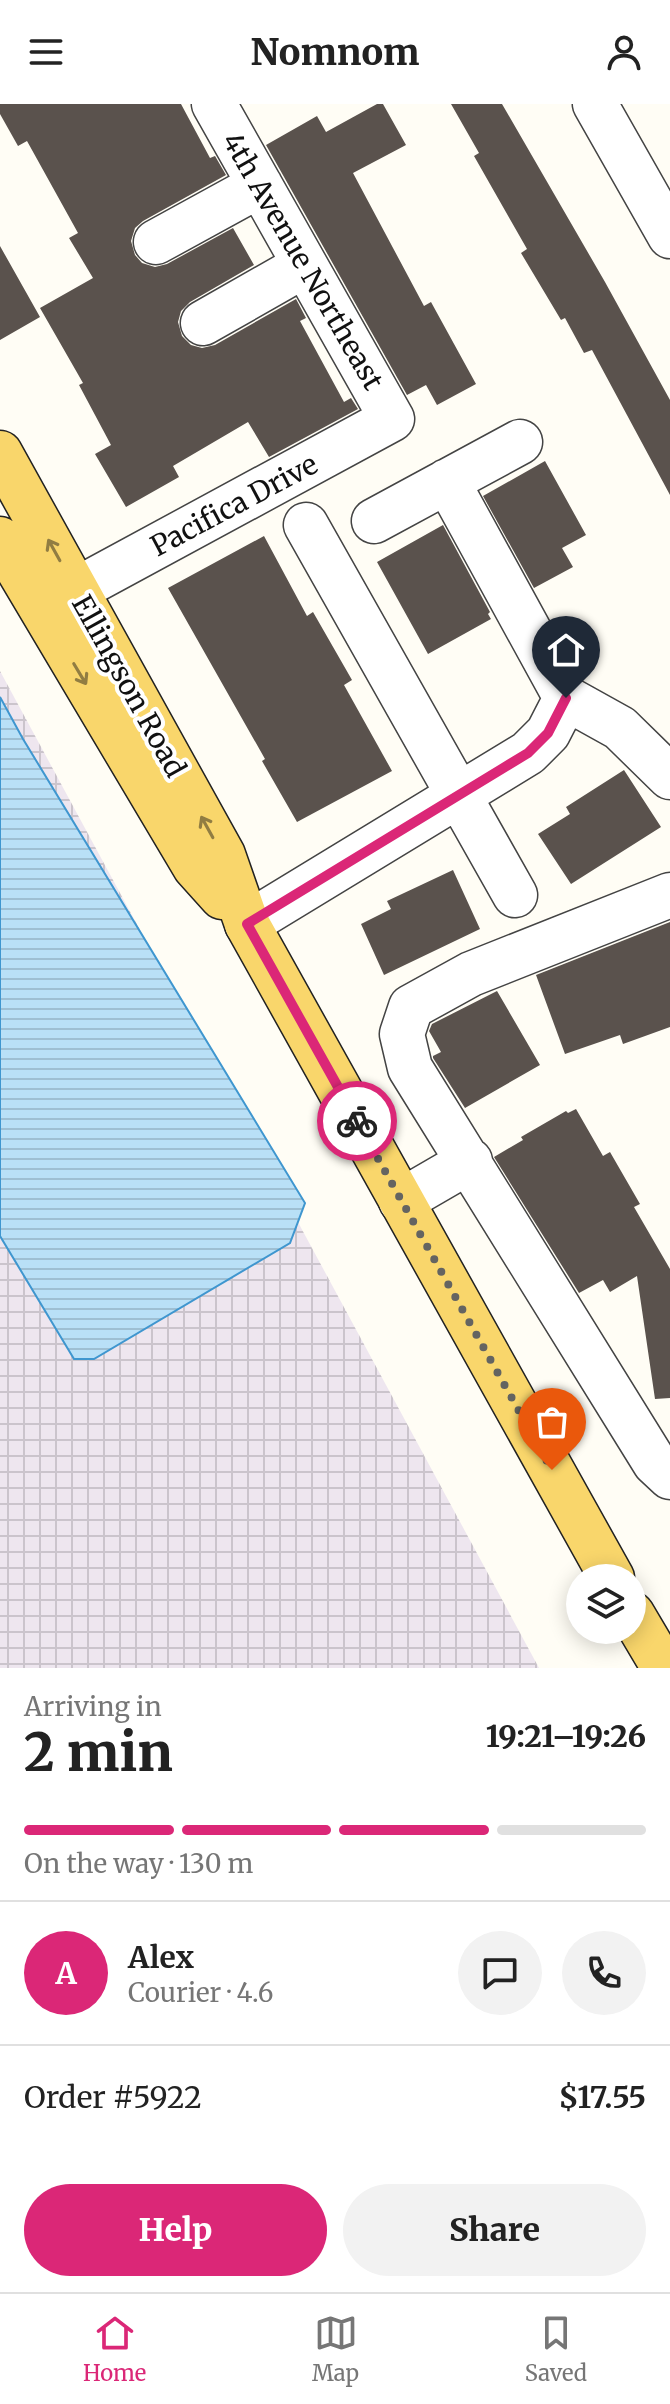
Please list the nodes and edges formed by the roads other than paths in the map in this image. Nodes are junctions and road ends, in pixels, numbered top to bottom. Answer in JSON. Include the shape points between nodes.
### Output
{"nodes":[{"id":1,"x":214,"y":104,"type":"edge"},
{"id":2,"x":595,"y":104,"type":"edge"},
{"id":3,"x":260,"y":185,"type":"junction"},
{"id":4,"x":670,"y":236,"type":"edge"},
{"id":5,"x":156,"y":242,"type":"dead end"},
{"id":6,"x":305,"y":265,"type":"junction"},
{"id":7,"x":203,"y":323,"type":"dead end"},
{"id":8,"x":392,"y":419,"type":"joint"},
{"id":9,"x":520,"y":442,"type":"dead end"},
{"id":10,"x":0,"y":453,"type":"edge"},
{"id":11,"x":447,"y":481,"type":"junction"},
{"id":12,"x":374,"y":521,"type":"dead end"},
{"id":13,"x":306,"y":525,"type":"dead end"},
{"id":14,"x":0,"y":539,"type":"edge"},
{"id":15,"x":76,"y":590,"type":"junction"},
{"id":16,"x":566,"y":698,"type":"junction"},
{"id":17,"x":670,"y":777,"type":"edge"},
{"id":18,"x":459,"y":796,"type":"junction"},
{"id":19,"x":515,"y":895,"type":"dead end"},
{"id":20,"x":670,"y":895,"type":"edge"},
{"id":21,"x":247,"y":924,"type":"junction"},
{"id":22,"x":470,"y":1161,"type":"junction"},
{"id":23,"x":401,"y":1201,"type":"junction"},
{"id":24,"x":670,"y":1477,"type":"edge"},
{"id":25,"x":604,"y":1564,"type":"edge"},
{"id":26,"x":646,"y":1638,"type":"edge"},
{"id":27,"x":664,"y":1668,"type":"edge"}],
"edges":[{"from":1,"to":3,"type":"street","name":"4th Avenue Northeast"},
{"from":2,"to":4,"type":"street"},
{"from":3,"to":5,"type":"street"},
{"from":3,"to":6,"type":"street","name":"4th Avenue Northeast"},
{"from":6,"to":7,"type":"street"},
{"from":6,"to":8,"type":"street","name":"4th Avenue Northeast"},
{"from":8,"to":15,"type":"street","name":"Pacifica Drive"},
{"from":9,"to":11,"type":"street"},
{"from":15,"to":10,"type":"main road","name":"Ellingson Road","one_way":true},
{"from":11,"to":12,"type":"street"},
{"from":11,"to":16,"type":"street"},
{"from":13,"to":18,"type":"street"},
{"from":14,"to":21,"type":"main road","name":"Ellingson Road","one_way":true,"via":[[195,867]]},
{"from":21,"to":15,"type":"main road","name":"Ellingson Road","one_way":true,"via":[[223,855]]},
{"from":16,"to":17,"type":"street","via":[[620,728]]},
{"from":16,"to":18,"type":"street","via":[[548,733],[528,753]]},
{"from":18,"to":19,"type":"street"},
{"from":18,"to":21,"type":"street"},
{"from":20,"to":22,"type":"street","via":[[471,974],[411,1007],[402,1034],[410,1068]]},
{"from":21,"to":23,"type":"main road","name":"Ellingson Road"},
{"from":22,"to":23,"type":"street"},
{"from":22,"to":24,"type":"street","via":[[655,1463]]},
{"from":23,"to":25,"type":"main road","name":"Ellingson Road"},
{"from":26,"to":27,"type":"main road"}]}
